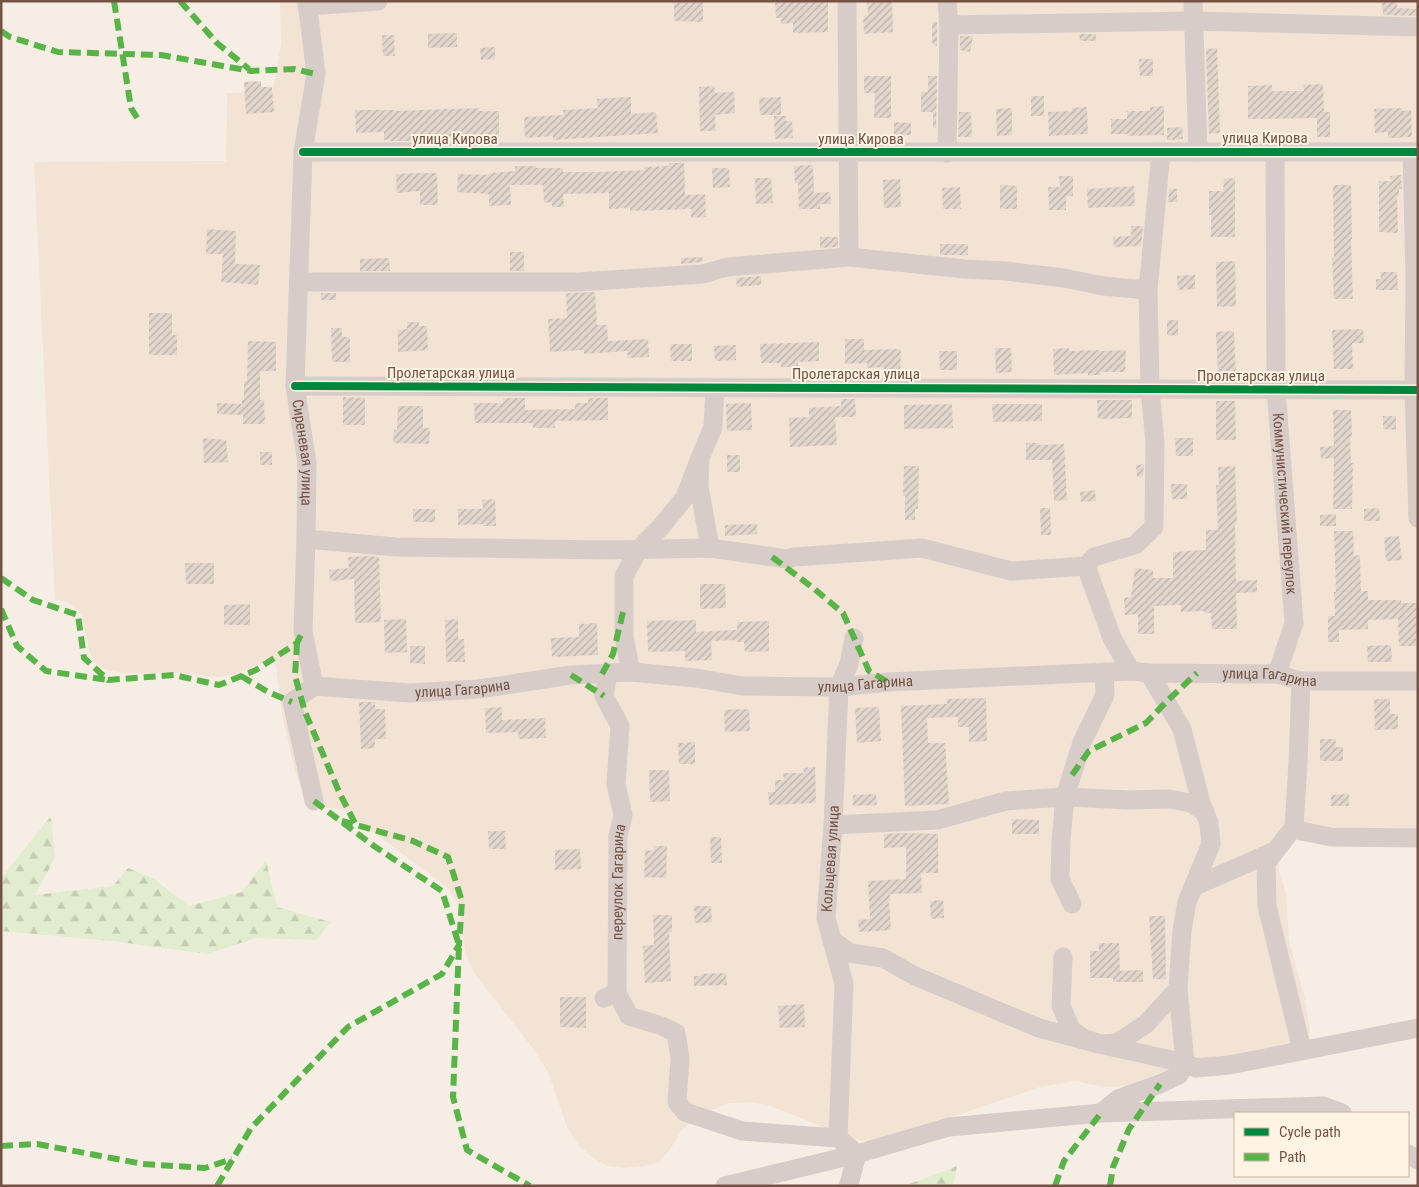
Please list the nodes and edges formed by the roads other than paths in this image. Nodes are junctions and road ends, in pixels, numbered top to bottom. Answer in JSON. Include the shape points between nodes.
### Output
{"nodes":[{"id":1,"x":378,"y":1,"type":"edge"},
{"id":2,"x":847,"y":1,"type":"edge"},
{"id":3,"x":947,"y":1,"type":"edge"},
{"id":4,"x":1193,"y":1,"type":"edge"},
{"id":5,"x":307,"y":4,"type":"edge"},
{"id":6,"x":1193,"y":21,"type":"junction"},
{"id":7,"x":949,"y":25,"type":"junction"},
{"id":8,"x":1418,"y":27,"type":"edge"},
{"id":9,"x":303,"y":152,"type":"junction"},
{"id":10,"x":849,"y":152,"type":"junction"},
{"id":11,"x":1161,"y":152,"type":"junction"},
{"id":12,"x":1198,"y":152,"type":"junction"},
{"id":13,"x":1275,"y":152,"type":"junction"},
{"id":14,"x":1415,"y":152,"type":"edge"},
{"id":15,"x":947,"y":153,"type":"junction"},
{"id":16,"x":849,"y":257,"type":"junction"},
{"id":17,"x":1416,"y":276,"type":"edge"},
{"id":18,"x":299,"y":282,"type":"junction"},
{"id":19,"x":1148,"y":290,"type":"junction"},
{"id":20,"x":295,"y":386,"type":"junction"},
{"id":21,"x":716,"y":388,"type":"junction"},
{"id":22,"x":1150,"y":389,"type":"junction"},
{"id":23,"x":1276,"y":390,"type":"junction"},
{"id":24,"x":1416,"y":390,"type":"edge"},
{"id":25,"x":700,"y":458,"type":"junction"},
{"id":26,"x":1418,"y":518,"type":"edge"},
{"id":27,"x":306,"y":539,"type":"junction"},
{"id":28,"x":710,"y":548,"type":"junction"},
{"id":29,"x":639,"y":549,"type":"junction"},
{"id":30,"x":1086,"y":566,"type":"junction"},
{"id":31,"x":854,"y":638,"type":"dead end"},
{"id":32,"x":632,"y":672,"type":"junction"},
{"id":33,"x":1104,"y":672,"type":"junction"},
{"id":34,"x":1140,"y":672,"type":"junction"},
{"id":35,"x":608,"y":673,"type":"junction"},
{"id":36,"x":1277,"y":674,"type":"junction"},
{"id":37,"x":1300,"y":681,"type":"junction"},
{"id":38,"x":1418,"y":681,"type":"edge"},
{"id":39,"x":314,"y":686,"type":"junction"},
{"id":40,"x":839,"y":687,"type":"junction"},
{"id":41,"x":1066,"y":797,"type":"junction"},
{"id":42,"x":314,"y":801,"type":"dead end"},
{"id":43,"x":1204,"y":812,"type":"junction"},
{"id":44,"x":832,"y":825,"type":"junction"},
{"id":45,"x":1294,"y":827,"type":"junction"},
{"id":46,"x":1418,"y":838,"type":"edge"},
{"id":47,"x":1275,"y":852,"type":"junction"},
{"id":48,"x":1193,"y":887,"type":"junction"},
{"id":49,"x":1072,"y":904,"type":"dead end"},
{"id":50,"x":832,"y":940,"type":"junction"},
{"id":51,"x":1063,"y":957,"type":"dead end"},
{"id":52,"x":1178,"y":989,"type":"junction"},
{"id":53,"x":1418,"y":1028,"type":"edge"},
{"id":54,"x":1099,"y":1044,"type":"junction"},
{"id":55,"x":1302,"y":1050,"type":"junction"},
{"id":56,"x":1185,"y":1062,"type":"junction"},
{"id":57,"x":1339,"y":1112,"type":"edge"},
{"id":58,"x":1101,"y":1113,"type":"junction"},
{"id":59,"x":838,"y":1138,"type":"junction"},
{"id":60,"x":857,"y":1154,"type":"junction"},
{"id":61,"x":724,"y":1186,"type":"edge"},
{"id":62,"x":848,"y":1186,"type":"edge"}],
"edges":[{"from":1,"to":5,"type":"street"},
{"from":2,"to":10,"type":"street"},
{"from":3,"to":7,"type":"street"},
{"from":4,"to":6,"type":"street"},
{"from":5,"to":9,"type":"street","name":"Сиреневая улица","via":[[316,74]]},
{"from":6,"to":7,"type":"street"},
{"from":6,"to":8,"type":"street"},
{"from":6,"to":12,"type":"street"},
{"from":7,"to":15,"type":"street"},
{"from":9,"to":10,"type":"street","name":"улица Кирова"},
{"from":9,"to":18,"type":"street","name":"Сиреневая улица"},
{"from":10,"to":15,"type":"street","name":"улица Кирова"},
{"from":10,"to":16,"type":"street"},
{"from":11,"to":12,"type":"street","name":"улица Кирова"},
{"from":11,"to":15,"type":"street","name":"улица Кирова"},
{"from":11,"to":19,"type":"street"},
{"from":12,"to":13,"type":"street","name":"улица Кирова"},
{"from":13,"to":14,"type":"street","name":"улица Кирова"},
{"from":13,"to":23,"type":"street","name":"Коммунистический переулок"},
{"from":14,"to":17,"type":"street"},
{"from":16,"to":18,"type":"street","via":[[727,267],[703,274],[578,282]]},
{"from":16,"to":19,"type":"street","via":[[1006,270]]},
{"from":17,"to":24,"type":"street"},
{"from":18,"to":20,"type":"street","name":"Сиреневая улица"},
{"from":19,"to":22,"type":"street"},
{"from":20,"to":21,"type":"street","name":"Пролетарская улица"},
{"from":20,"to":27,"type":"street","name":"Сиреневая улица","via":[[307,462]]},
{"from":21,"to":22,"type":"street","name":"Пролетарская улица"},
{"from":21,"to":25,"type":"street","via":[[713,428]]},
{"from":22,"to":23,"type":"street","name":"Пролетарская улица"},
{"from":22,"to":30,"type":"street","via":[[1156,444],[1154,527],[1135,545],[1094,557]]},
{"from":23,"to":24,"type":"street","name":"Пролетарская улица"},
{"from":23,"to":36,"type":"street","name":"Коммунистический переулок","via":[[1294,623]]},
{"from":24,"to":26,"type":"street"},
{"from":25,"to":28,"type":"street","via":[[699,486]]},
{"from":25,"to":29,"type":"street","via":[[685,497]]},
{"from":27,"to":29,"type":"street","via":[[396,547]]},
{"from":27,"to":39,"type":"street","name":"Сиреневая улица","via":[[303,631]]},
{"from":28,"to":29,"type":"street"},
{"from":28,"to":30,"type":"street","via":[[788,559],[922,548],[1011,571]]},
{"from":29,"to":32,"type":"street","via":[[624,576],[624,637]]},
{"from":30,"to":34,"type":"street","via":[[1112,638]]},
{"from":31,"to":40,"type":"street","name":"Кольцевая улица","via":[[849,664]]},
{"from":32,"to":35,"type":"street","name":"улица Гагарина"},
{"from":32,"to":40,"type":"street","name":"улица Гагарина","via":[[743,686]]},
{"from":33,"to":34,"type":"street","name":"улица Гагарина"},
{"from":33,"to":40,"type":"street","name":"улица Гагарина"},
{"from":33,"to":41,"type":"street","via":[[1105,695],[1082,742]]},
{"from":34,"to":36,"type":"street","name":"улица Гагарина"},
{"from":34,"to":43,"type":"street","via":[[1182,729]]},
{"from":35,"to":39,"type":"street","name":"улица Гагарина","via":[[571,675],[479,689],[410,693]]},
{"from":35,"to":59,"type":"street","name":"переулок Гагарина","via":[[604,696],[620,726],[616,784],[624,815],[618,836],[610,996],[629,1016],[676,1033],[680,1058],[677,1102],[685,1112],[742,1131]]},
{"from":36,"to":37,"type":"street","name":"улица Гагарина"},
{"from":37,"to":38,"type":"street","name":"улица Гагарина"},
{"from":37,"to":45,"type":"street"},
{"from":39,"to":42,"type":"street","via":[[292,702]]},
{"from":40,"to":44,"type":"street","name":"Кольцевая улица"},
{"from":41,"to":43,"type":"street","via":[[1169,799],[1191,803]]},
{"from":41,"to":44,"type":"street","via":[[1006,801],[937,820]]},
{"from":41,"to":49,"type":"street","via":[[1060,840],[1060,879]]},
{"from":43,"to":48,"type":"street","via":[[1209,823],[1211,844]]},
{"from":44,"to":50,"type":"street","name":"Кольцевая улица","via":[[826,918]]},
{"from":45,"to":46,"type":"street","via":[[1330,837]]},
{"from":45,"to":47,"type":"street"},
{"from":47,"to":48,"type":"street"},
{"from":47,"to":55,"type":"street","via":[[1266,863],[1267,906]]},
{"from":48,"to":52,"type":"street","via":[[1182,930]]},
{"from":50,"to":54,"type":"street","via":[[850,953],[884,958],[915,976],[1039,1028]]},
{"from":50,"to":59,"type":"street","name":"Кольцевая улица","via":[[844,984]]},
{"from":51,"to":54,"type":"street","via":[[1060,1006],[1071,1029]]},
{"from":52,"to":54,"type":"street","via":[[1146,1024],[1118,1043]]},
{"from":52,"to":56,"type":"street"},
{"from":53,"to":55,"type":"street"},
{"from":54,"to":56,"type":"street"},
{"from":55,"to":56,"type":"street","via":[[1229,1065],[1196,1068]]},
{"from":56,"to":58,"type":"street","via":[[1179,1075],[1118,1099]]},
{"from":57,"to":58,"type":"street","via":[[1323,1106]]},
{"from":58,"to":60,"type":"street","via":[[949,1126]]},
{"from":59,"to":60,"type":"street"},
{"from":60,"to":61,"type":"street"},
{"from":60,"to":62,"type":"street"}]}
